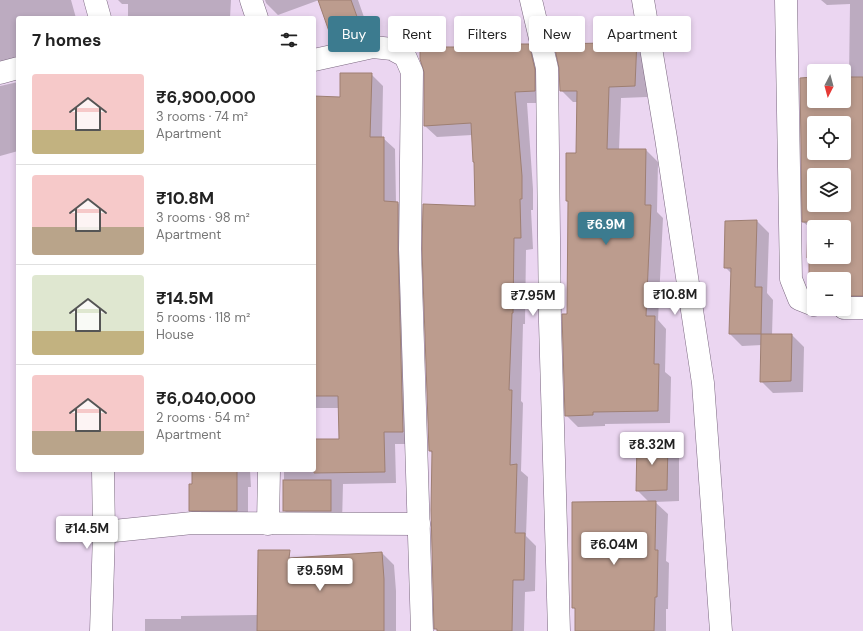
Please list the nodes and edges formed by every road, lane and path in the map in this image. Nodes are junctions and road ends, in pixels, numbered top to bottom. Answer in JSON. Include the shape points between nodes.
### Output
{"nodes":[{"id":1,"x":94,"y":0,"type":"edge"},
{"id":2,"x":252,"y":0,"type":"edge"},
{"id":3,"x":531,"y":0,"type":"edge"},
{"id":4,"x":643,"y":0,"type":"edge"},
{"id":5,"x":786,"y":0,"type":"edge"},
{"id":6,"x":99,"y":16,"type":"edge"},
{"id":7,"x":256,"y":16,"type":"edge"},
{"id":8,"x":316,"y":60,"type":"edge"},
{"id":9,"x":16,"y":69,"type":"edge"},
{"id":10,"x":0,"y":73,"type":"edge"},
{"id":11,"x":807,"y":302,"type":"edge"},
{"id":12,"x":851,"y":308,"type":"edge"},
{"id":13,"x":863,"y":308,"type":"edge"},
{"id":14,"x":103,"y":472,"type":"edge"},
{"id":15,"x":269,"y":472,"type":"edge"},
{"id":16,"x":268,"y":524,"type":"junction"},
{"id":17,"x":419,"y":524,"type":"junction"},
{"id":18,"x":104,"y":532,"type":"junction"},
{"id":19,"x":101,"y":631,"type":"edge"},
{"id":20,"x":422,"y":631,"type":"edge"},
{"id":21,"x":559,"y":631,"type":"edge"},
{"id":22,"x":721,"y":631,"type":"edge"}],
"edges":[{"from":1,"to":6,"type":"street"},
{"from":2,"to":7,"type":"street"},
{"from":3,"to":21,"type":"street","via":[[547,68],[550,322]]},
{"from":4,"to":22,"type":"street","via":[[703,383]]},
{"from":5,"to":11,"type":"street","via":[[791,278],[799,299]]},
{"from":8,"to":17,"type":"street","via":[[373,48],[392,50],[405,56],[412,72],[410,249]]},
{"from":9,"to":10,"type":"street"},
{"from":12,"to":13,"type":"street"},
{"from":14,"to":18,"type":"street"},
{"from":15,"to":16,"type":"street"},
{"from":16,"to":17,"type":"street"},
{"from":16,"to":18,"type":"street","via":[[192,523]]},
{"from":17,"to":20,"type":"street"},
{"from":18,"to":19,"type":"street"}]}
